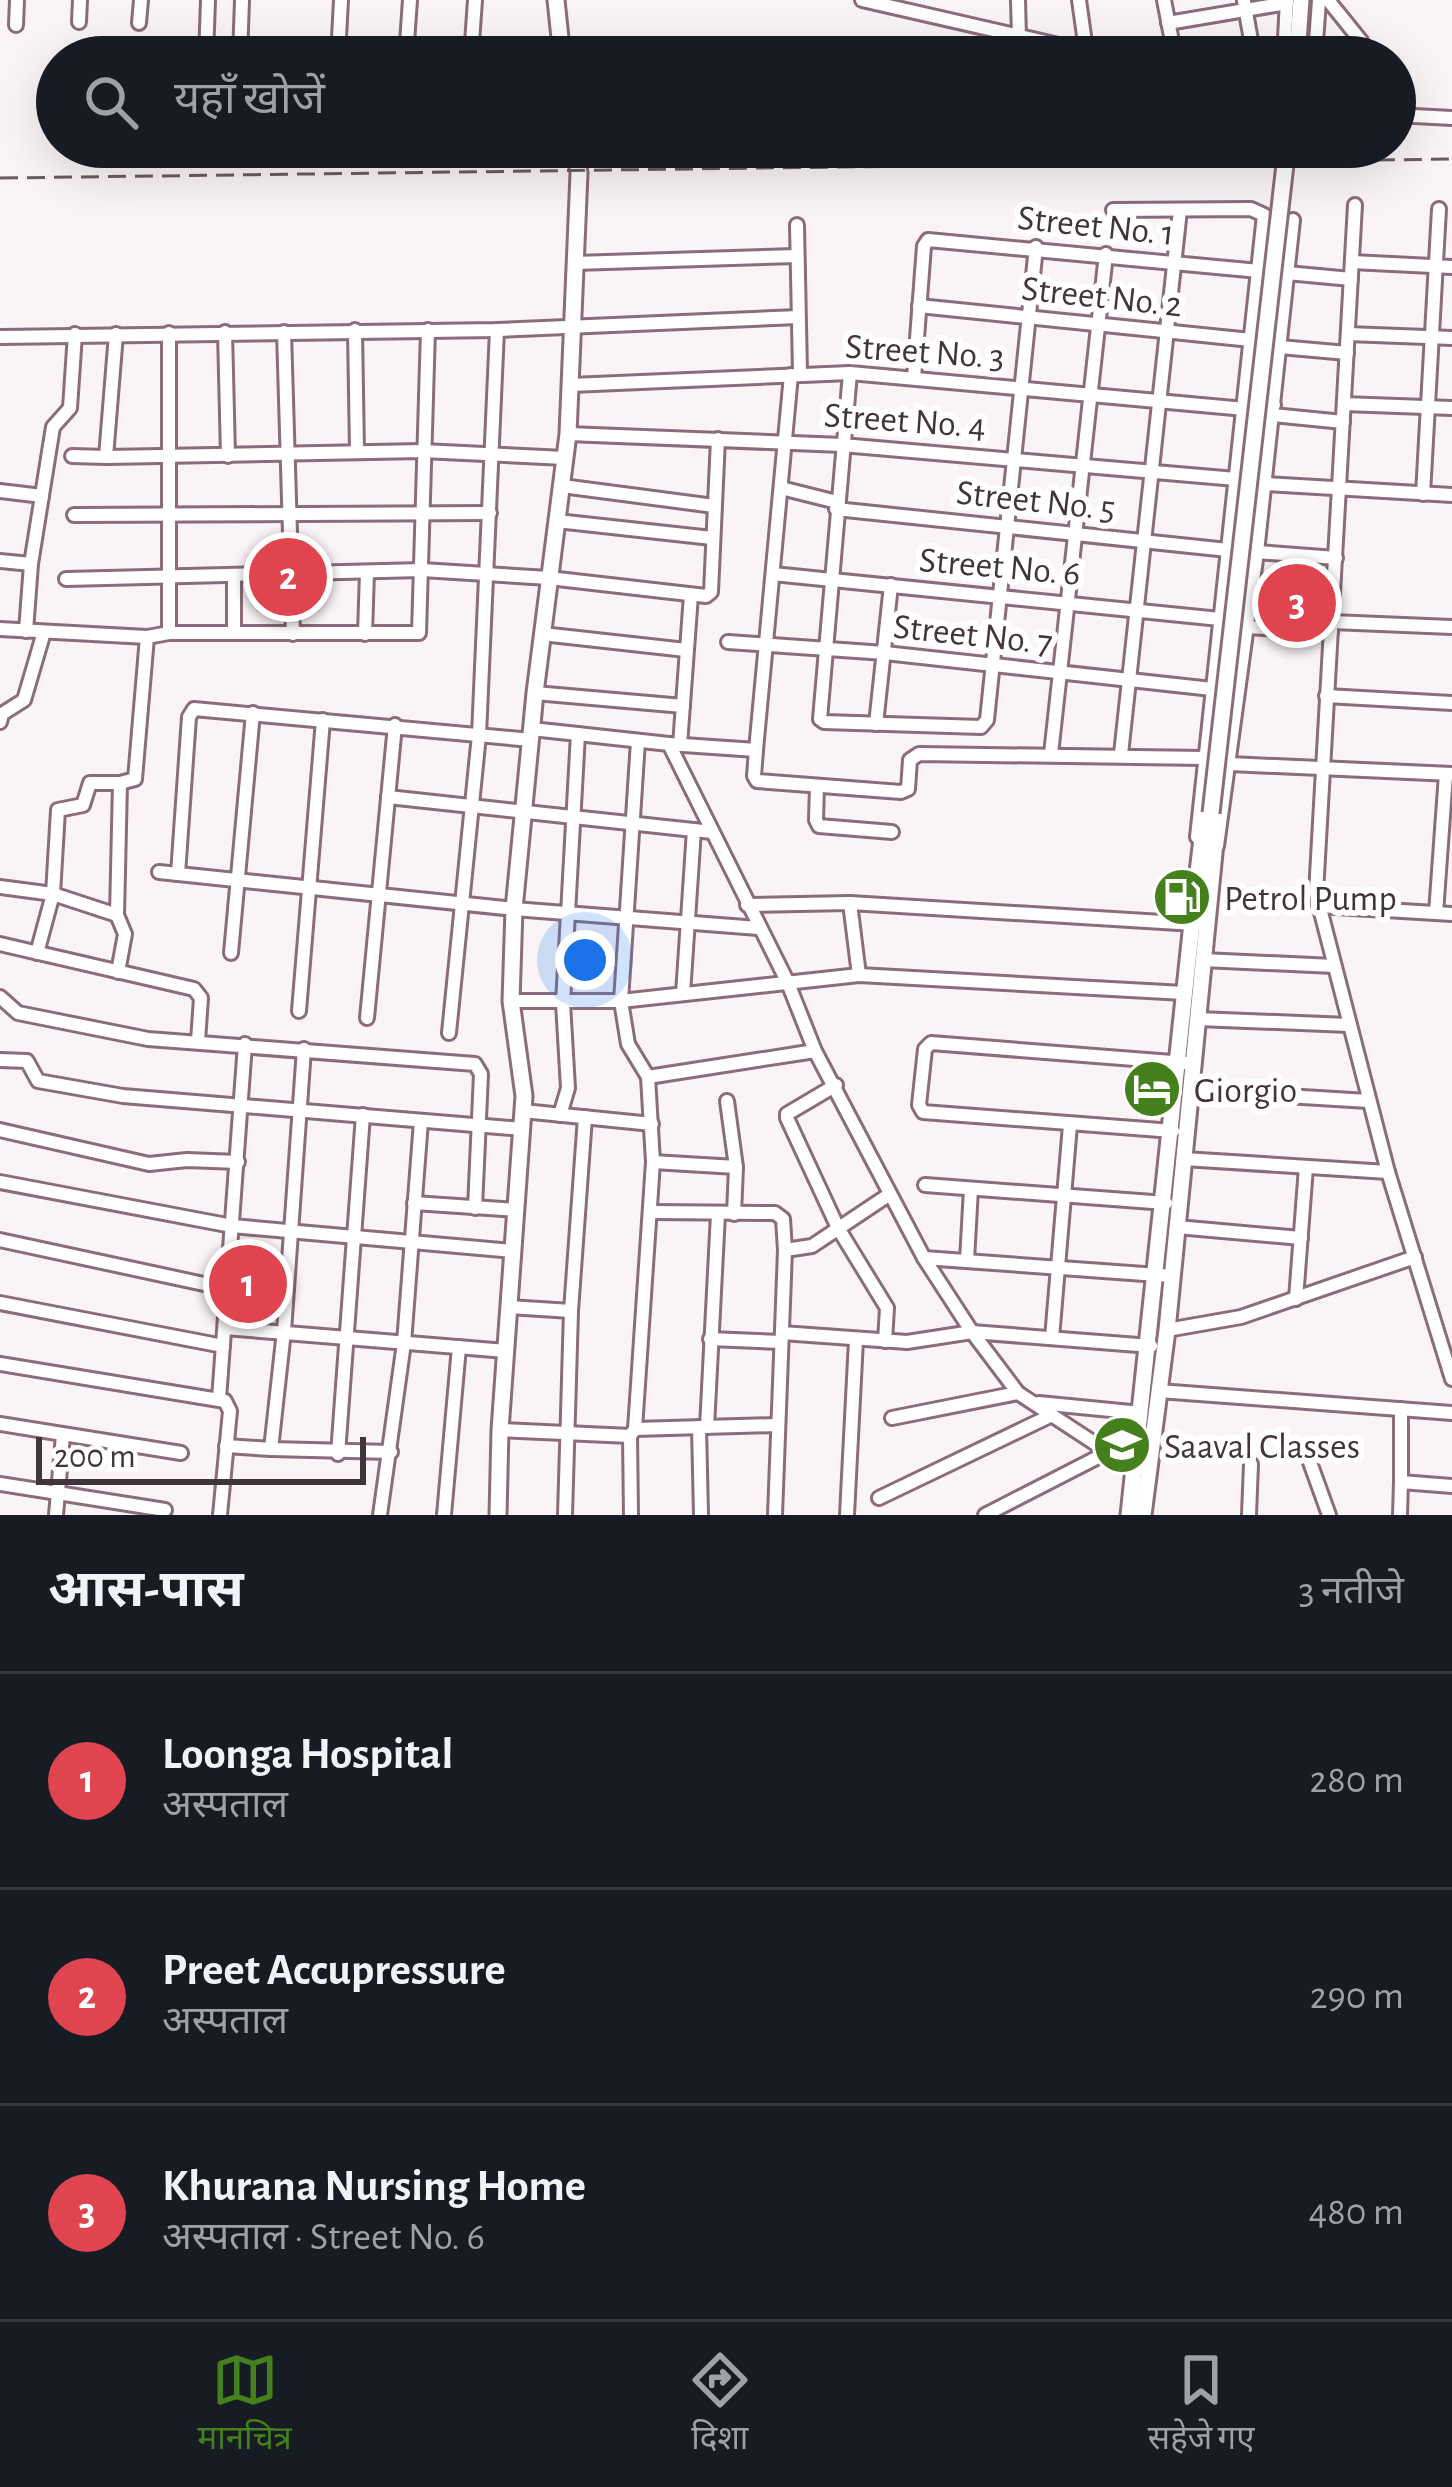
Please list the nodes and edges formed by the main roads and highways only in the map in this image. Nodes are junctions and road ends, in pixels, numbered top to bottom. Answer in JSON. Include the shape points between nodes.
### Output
{"nodes":[{"id":1,"x":556,"y":0,"type":"edge"},
{"id":2,"x":1292,"y":1,"type":"edge"},
{"id":3,"x":560,"y":36,"type":"edge"},
{"id":4,"x":1296,"y":36,"type":"edge"},
{"id":5,"x":578,"y":168,"type":"edge"},
{"id":6,"x":1285,"y":168,"type":"edge"},
{"id":7,"x":1199,"y":924,"type":"junction"},
{"id":8,"x":1186,"y":1063,"type":"junction"},
{"id":9,"x":1179,"y":1132,"type":"junction"},
{"id":10,"x":1171,"y":1203,"type":"junction"},
{"id":11,"x":1165,"y":1275,"type":"junction"},
{"id":12,"x":1160,"y":1342,"type":"junction"},
{"id":13,"x":1142,"y":1468,"type":"junction"},
{"id":14,"x":498,"y":1515,"type":"edge"},
{"id":15,"x":1130,"y":1515,"type":"edge"},
{"id":16,"x":1143,"y":1515,"type":"edge"}],
"edges":[{"from":1,"to":3,"type":"main road"},
{"from":2,"to":4,"type":"main road"},
{"from":5,"to":14,"type":"main road","via":[[566,458],[514,909],[511,1001],[524,1111]]},
{"from":6,"to":7,"type":"main road","bridge":true},
{"from":7,"to":8,"type":"main road","via":[[1184,993]]},
{"from":7,"to":8,"type":"main road","via":[[1198,1018]]},
{"from":8,"to":9,"type":"main road"},
{"from":8,"to":9,"type":"main road","via":[[1191,1090]]},
{"from":9,"to":10,"type":"main road"},
{"from":9,"to":10,"type":"main road","via":[[1184,1160]]},
{"from":10,"to":11,"type":"main road"},
{"from":10,"to":11,"type":"main road","via":[[1177,1227]]},
{"from":11,"to":12,"type":"main road"},
{"from":12,"to":13,"type":"main road"},
{"from":12,"to":13,"type":"main road","via":[[1141,1413]]},
{"from":13,"to":15,"type":"main road"},
{"from":13,"to":16,"type":"main road"}]}
